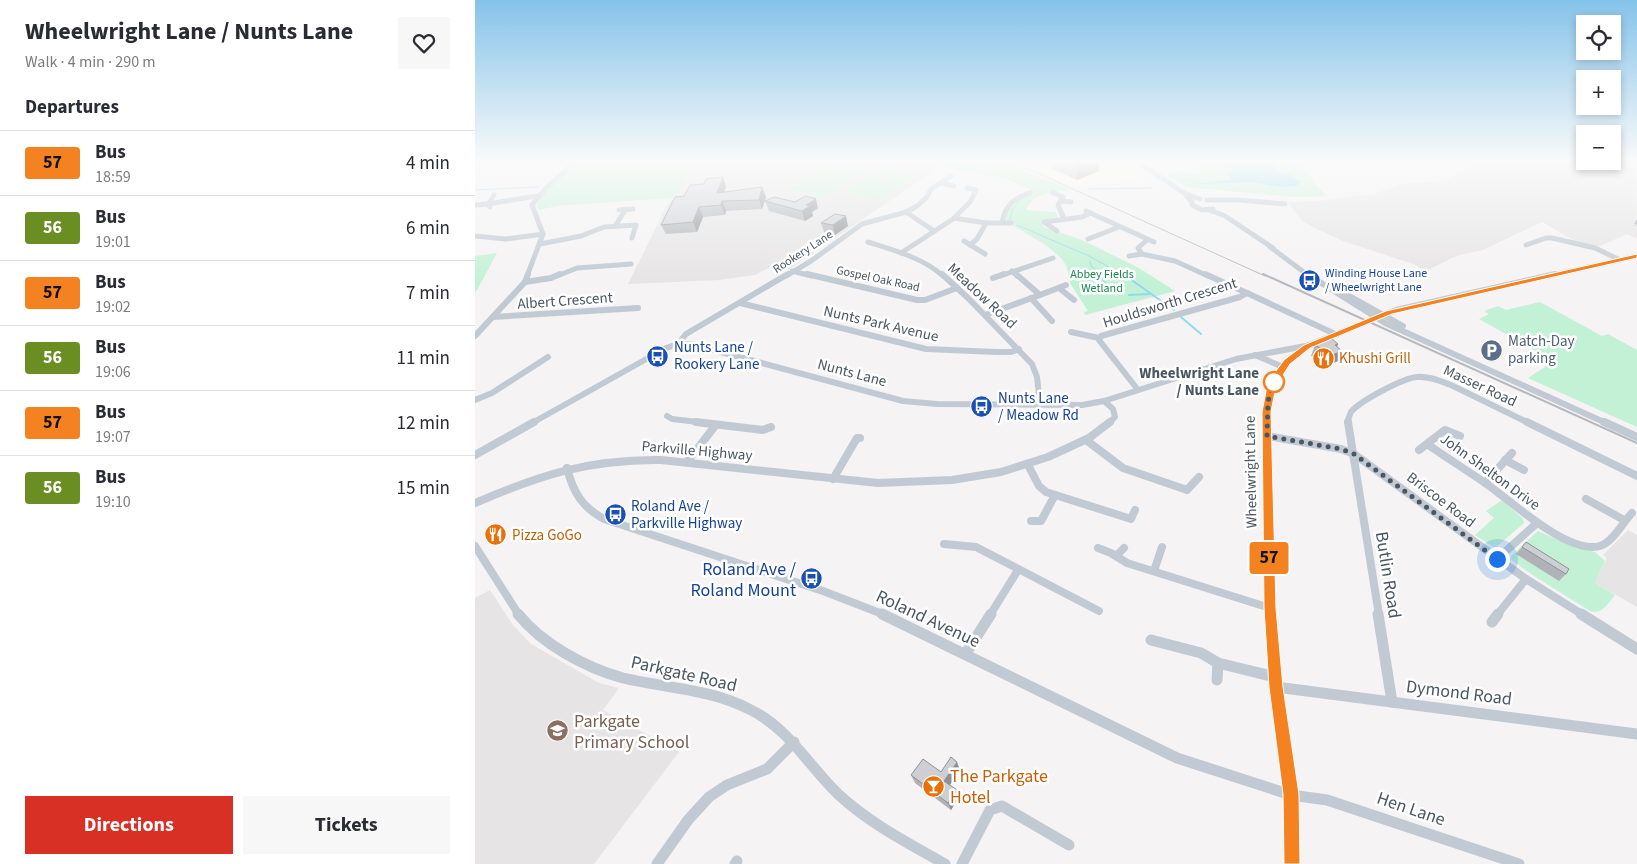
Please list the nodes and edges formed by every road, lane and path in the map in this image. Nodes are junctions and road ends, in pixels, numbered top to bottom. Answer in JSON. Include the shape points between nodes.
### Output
{"nodes":[{"id":1,"x":490,"y":202,"type":"edge"},
{"id":2,"x":499,"y":202,"type":"edge"},
{"id":3,"x":535,"y":202,"type":"edge"},
{"id":4,"x":922,"y":202,"type":"edge"},
{"id":5,"x":970,"y":202,"type":"edge"},
{"id":6,"x":1010,"y":202,"type":"edge"},
{"id":7,"x":1060,"y":202,"type":"edge"},
{"id":8,"x":1192,"y":202,"type":"edge"},
{"id":9,"x":1210,"y":202,"type":"edge"},
{"id":10,"x":1220,"y":202,"type":"edge"},
{"id":11,"x":1275,"y":202,"type":"edge"},
{"id":12,"x":1285,"y":204,"type":"dead end"},
{"id":13,"x":488,"y":205,"type":"junction"},
{"id":14,"x":475,"y":206,"type":"edge"},
{"id":15,"x":1216,"y":206,"type":"junction"},
{"id":16,"x":633,"y":208,"type":"dead end"},
{"id":17,"x":493,"y":209,"type":"dead end"},
{"id":18,"x":626,"y":209,"type":"junction"},
{"id":19,"x":619,"y":210,"type":"dead end"},
{"id":20,"x":1209,"y":210,"type":"junction"},
{"id":21,"x":906,"y":212,"type":"junction"},
{"id":22,"x":1225,"y":216,"type":"junction"},
{"id":23,"x":954,"y":218,"type":"junction"},
{"id":24,"x":1064,"y":219,"type":"junction"},
{"id":25,"x":1044,"y":222,"type":"junction"},
{"id":26,"x":986,"y":223,"type":"junction"},
{"id":27,"x":1001,"y":223,"type":"junction"},
{"id":28,"x":1010,"y":223,"type":"dead end"},
{"id":29,"x":1035,"y":223,"type":"dead end"},
{"id":30,"x":615,"y":226,"type":"junction"},
{"id":31,"x":1119,"y":227,"type":"junction"},
{"id":32,"x":1057,"y":230,"type":"dead end"},
{"id":33,"x":934,"y":231,"type":"junction"},
{"id":34,"x":543,"y":234,"type":"junction"},
{"id":35,"x":1089,"y":237,"type":"dead end"},
{"id":36,"x":477,"y":238,"type":"edge"},
{"id":37,"x":632,"y":238,"type":"dead end"},
{"id":38,"x":1147,"y":240,"type":"junction"},
{"id":39,"x":868,"y":242,"type":"dead end"},
{"id":40,"x":1154,"y":242,"type":"dead end"},
{"id":41,"x":541,"y":244,"type":"junction"},
{"id":42,"x":1530,"y":245,"type":"dead end"},
{"id":43,"x":901,"y":253,"type":"junction"},
{"id":44,"x":985,"y":254,"type":"dead end"},
{"id":45,"x":1142,"y":254,"type":"junction"},
{"id":46,"x":1129,"y":256,"type":"dead end"},
{"id":47,"x":1637,"y":256,"type":"edge"},
{"id":48,"x":1053,"y":258,"type":"dead end"},
{"id":49,"x":1620,"y":260,"type":"junction"},
{"id":50,"x":631,"y":264,"type":"dead end"},
{"id":51,"x":1013,"y":271,"type":"junction"},
{"id":52,"x":792,"y":272,"type":"junction"},
{"id":53,"x":993,"y":278,"type":"dead end"},
{"id":54,"x":525,"y":282,"type":"junction"},
{"id":55,"x":1066,"y":285,"type":"dead end"},
{"id":56,"x":957,"y":288,"type":"junction"},
{"id":57,"x":1059,"y":288,"type":"junction"},
{"id":58,"x":1247,"y":293,"type":"junction"},
{"id":59,"x":1040,"y":295,"type":"junction"},
{"id":60,"x":1031,"y":298,"type":"junction"},
{"id":61,"x":1074,"y":300,"type":"dead end"},
{"id":62,"x":739,"y":303,"type":"junction"},
{"id":63,"x":638,"y":308,"type":"dead end"},
{"id":64,"x":985,"y":315,"type":"junction"},
{"id":65,"x":1379,"y":316,"type":"junction"},
{"id":66,"x":493,"y":317,"type":"junction"},
{"id":67,"x":1052,"y":321,"type":"dead end"},
{"id":68,"x":1071,"y":332,"type":"dead end"},
{"id":69,"x":1335,"y":334,"type":"junction"},
{"id":70,"x":475,"y":336,"type":"edge"},
{"id":71,"x":1099,"y":338,"type":"junction"},
{"id":72,"x":678,"y":344,"type":"junction"},
{"id":73,"x":1311,"y":344,"type":"junction"},
{"id":74,"x":1019,"y":349,"type":"junction"},
{"id":75,"x":1247,"y":356,"type":"junction"},
{"id":76,"x":548,"y":357,"type":"dead end"},
{"id":77,"x":1283,"y":367,"type":"junction"},
{"id":78,"x":1139,"y":390,"type":"junction"},
{"id":79,"x":475,"y":400,"type":"edge"},
{"id":80,"x":1104,"y":401,"type":"junction"},
{"id":81,"x":1041,"y":404,"type":"junction"},
{"id":82,"x":667,"y":416,"type":"dead end"},
{"id":83,"x":715,"y":426,"type":"junction"},
{"id":84,"x":771,"y":427,"type":"dead end"},
{"id":85,"x":1267,"y":436,"type":"junction"},
{"id":86,"x":1460,"y":436,"type":"dead end"},
{"id":87,"x":1637,"y":437,"type":"edge"},
{"id":88,"x":857,"y":438,"type":"dead end"},
{"id":89,"x":1086,"y":440,"type":"junction"},
{"id":90,"x":1427,"y":444,"type":"junction"},
{"id":91,"x":1419,"y":450,"type":"dead end"},
{"id":92,"x":1512,"y":453,"type":"dead end"},
{"id":93,"x":1354,"y":454,"type":"junction"},
{"id":94,"x":475,"y":455,"type":"edge"},
{"id":95,"x":1505,"y":460,"type":"junction"},
{"id":96,"x":687,"y":462,"type":"junction"},
{"id":97,"x":1028,"y":465,"type":"junction"},
{"id":98,"x":567,"y":468,"type":"junction"},
{"id":99,"x":1524,"y":470,"type":"dead end"},
{"id":100,"x":1637,"y":476,"type":"edge"},
{"id":101,"x":1199,"y":477,"type":"dead end"},
{"id":102,"x":833,"y":479,"type":"junction"},
{"id":103,"x":1485,"y":483,"type":"junction"},
{"id":104,"x":1055,"y":495,"type":"junction"},
{"id":105,"x":1585,"y":499,"type":"dead end"},
{"id":106,"x":475,"y":503,"type":"edge"},
{"id":107,"x":1135,"y":510,"type":"dead end"},
{"id":108,"x":1631,"y":513,"type":"dead end"},
{"id":109,"x":1624,"y":520,"type":"junction"},
{"id":110,"x":1031,"y":521,"type":"dead end"},
{"id":111,"x":1537,"y":523,"type":"junction"},
{"id":112,"x":944,"y":544,"type":"dead end"},
{"id":113,"x":475,"y":546,"type":"edge"},
{"id":114,"x":1162,"y":547,"type":"dead end"},
{"id":115,"x":1098,"y":548,"type":"dead end"},
{"id":116,"x":1124,"y":548,"type":"dead end"},
{"id":117,"x":1116,"y":556,"type":"junction"},
{"id":118,"x":1497,"y":559,"type":"junction"},
{"id":119,"x":1019,"y":570,"type":"junction"},
{"id":120,"x":1155,"y":571,"type":"junction"},
{"id":121,"x":1526,"y":579,"type":"junction"},
{"id":122,"x":1270,"y":608,"type":"junction"},
{"id":123,"x":1099,"y":611,"type":"dead end"},
{"id":124,"x":1492,"y":622,"type":"dead end"},
{"id":125,"x":1151,"y":640,"type":"dead end"},
{"id":126,"x":1637,"y":649,"type":"edge"},
{"id":127,"x":965,"y":653,"type":"junction"},
{"id":128,"x":1218,"y":663,"type":"junction"},
{"id":129,"x":1217,"y":680,"type":"dead end"},
{"id":130,"x":1275,"y":682,"type":"junction"},
{"id":131,"x":1392,"y":702,"type":"junction"},
{"id":132,"x":1637,"y":734,"type":"edge"},
{"id":133,"x":794,"y":742,"type":"junction"},
{"id":134,"x":1291,"y":794,"type":"junction"},
{"id":135,"x":1069,"y":845,"type":"dead end"},
{"id":136,"x":657,"y":864,"type":"edge"},
{"id":137,"x":945,"y":864,"type":"edge"},
{"id":138,"x":962,"y":864,"type":"edge"},
{"id":139,"x":1292,"y":864,"type":"edge"},
{"id":140,"x":1519,"y":864,"type":"edge"}],
"edges":[{"from":1,"to":13,"type":"street"},
{"from":2,"to":13,"type":"street"},
{"from":3,"to":34,"type":"street","via":[[532,206]]},
{"from":4,"to":21,"type":"street","name":"Rookery Lane"},
{"from":5,"to":23,"type":"street"},
{"from":6,"to":27,"type":"street","via":[[1003,212]]},
{"from":7,"to":24,"type":"street","via":[[1059,210]]},
{"from":8,"to":20,"type":"street","via":[[1196,209]]},
{"from":9,"to":15,"type":"street"},
{"from":10,"to":15,"type":"street"},
{"from":11,"to":12,"type":"street"},
{"from":13,"to":14,"type":"street"},
{"from":13,"to":17,"type":"street"},
{"from":15,"to":20,"type":"street"},
{"from":15,"to":22,"type":"street"},
{"from":16,"to":18,"type":"street"},
{"from":18,"to":19,"type":"street"},
{"from":18,"to":30,"type":"street"},
{"from":20,"to":22,"type":"street"},
{"from":21,"to":33,"type":"street"},
{"from":21,"to":52,"type":"street","name":"Rookery Lane","via":[[862,224]]},
{"from":22,"to":65,"type":"street","via":[[1315,280]]},
{"from":23,"to":26,"type":"street"},
{"from":23,"to":33,"type":"street"},
{"from":24,"to":25,"type":"street"},
{"from":24,"to":31,"type":"street","via":[[1082,217],[1088,212]]},
{"from":25,"to":29,"type":"street"},
{"from":25,"to":32,"type":"street"},
{"from":26,"to":27,"type":"street"},
{"from":26,"to":44,"type":"street","via":[[977,239],[967,243]]},
{"from":27,"to":28,"type":"street"},
{"from":30,"to":37,"type":"street","via":[[637,226]]},
{"from":30,"to":41,"type":"street"},
{"from":31,"to":35,"type":"street"},
{"from":31,"to":38,"type":"street"},
{"from":33,"to":43,"type":"street","via":[[918,238]]},
{"from":34,"to":36,"type":"street","via":[[505,239]]},
{"from":34,"to":41,"type":"street"},
{"from":38,"to":40,"type":"street"},
{"from":38,"to":45,"type":"street","via":[[1138,248]]},
{"from":39,"to":43,"type":"street","name":"Meadow Road"},
{"from":41,"to":54,"type":"street"},
{"from":42,"to":49,"type":"street","via":[[1552,238],[1595,248]]},
{"from":43,"to":56,"type":"street","name":"Meadow Road","via":[[930,265]]},
{"from":45,"to":46,"type":"street"},
{"from":45,"to":58,"type":"street","via":[[1175,261]]},
{"from":47,"to":49,"type":"street","name":"Wheelwright Lane"},
{"from":48,"to":51,"type":"street"},
{"from":49,"to":65,"type":"street","name":"Wheelwright Lane"},
{"from":50,"to":54,"type":"street","via":[[577,268],[551,278]]},
{"from":51,"to":53,"type":"street"},
{"from":51,"to":59,"type":"street"},
{"from":52,"to":56,"type":"street","name":"Gospel Oak Road","via":[[917,300]]},
{"from":52,"to":62,"type":"street","name":"Rookery Lane"},
{"from":54,"to":66,"type":"street"},
{"from":55,"to":57,"type":"street"},
{"from":56,"to":64,"type":"street","name":"Meadow Road"},
{"from":57,"to":59,"type":"street"},
{"from":57,"to":61,"type":"street"},
{"from":58,"to":69,"type":"street","name":"Houldsworth Crescent"},
{"from":58,"to":71,"type":"street","name":"Houldsworth Crescent","via":[[1240,298]]},
{"from":59,"to":60,"type":"street"},
{"from":60,"to":64,"type":"street"},
{"from":60,"to":67,"type":"street"},
{"from":62,"to":72,"type":"street","name":"Rookery Lane","via":[[686,334]]},
{"from":62,"to":74,"type":"street","name":"Nunts Park Avenue","via":[[926,350],[1011,352]]},
{"from":63,"to":66,"type":"street","name":"Albert Crescent"},
{"from":64,"to":74,"type":"street","name":"Meadow Road"},
{"from":65,"to":69,"type":"street","name":"Wheelwright Lane"},
{"from":65,"to":87,"type":"street","via":[[1512,382]]},
{"from":66,"to":70,"type":"street"},
{"from":68,"to":71,"type":"street"},
{"from":69,"to":73,"type":"street","name":"Wheelwright Lane"},
{"from":71,"to":78,"type":"street","name":"Houldsworth Crescent"},
{"from":72,"to":81,"type":"street","name":"Nunts Lane","via":[[691,344],[903,401]]},
{"from":72,"to":94,"type":"street"},
{"from":73,"to":75,"type":"street","name":"Nunts Lane"},
{"from":73,"to":77,"type":"street","name":"Wheelwright Lane"},
{"from":74,"to":81,"type":"street","name":"Meadow Road","via":[[1035,370]]},
{"from":75,"to":77,"type":"street","name":"Nunts Lane","via":[[1263,357]]},
{"from":75,"to":78,"type":"street","name":"Nunts Lane"},
{"from":76,"to":79,"type":"street","via":[[492,393]]},
{"from":77,"to":85,"type":"street","name":"Wheelwright Lane","via":[[1268,401]]},
{"from":78,"to":80,"type":"street","name":"Nunts Lane"},
{"from":80,"to":81,"type":"street","name":"Nunts Lane","via":[[1082,405]]},
{"from":80,"to":89,"type":"street","name":"Parkville Highway","via":[[1115,417]]},
{"from":82,"to":83,"type":"street"},
{"from":83,"to":84,"type":"street","via":[[763,430]]},
{"from":83,"to":96,"type":"street"},
{"from":85,"to":93,"type":"street","name":"Briscoe Road"},
{"from":85,"to":122,"type":"street","name":"Wheelwright Lane"},
{"from":86,"to":90,"type":"street","name":"John Shelton Drive","via":[[1445,430]]},
{"from":88,"to":102,"type":"street"},
{"from":89,"to":97,"type":"street","name":"Parkville Highway"},
{"from":89,"to":101,"type":"street","via":[[1123,468],[1149,478],[1187,490]]},
{"from":90,"to":91,"type":"street","name":"John Shelton Drive"},
{"from":90,"to":103,"type":"street","name":"John Shelton Drive"},
{"from":92,"to":95,"type":"street"},
{"from":93,"to":100,"type":"street","name":"Masser Road","via":[[1348,419],[1354,409],[1401,380],[1423,377],[1451,385]]},
{"from":93,"to":118,"type":"street","name":"Briscoe Road"},
{"from":93,"to":131,"type":"street","name":"Butlin Road"},
{"from":95,"to":99,"type":"street"},
{"from":95,"to":103,"type":"street"},
{"from":96,"to":98,"type":"street","name":"Parkville Highway","via":[[629,459]]},
{"from":96,"to":102,"type":"street","name":"Parkville Highway"},
{"from":97,"to":102,"type":"street","name":"Parkville Highway","via":[[941,482],[878,483]]},
{"from":97,"to":104,"type":"street","via":[[1042,490]]},
{"from":98,"to":106,"type":"street","name":"Parkville Highway","via":[[521,482]]},
{"from":98,"to":127,"type":"street","name":"Roland Avenue","via":[[576,497],[604,519],[823,591],[895,619]]},
{"from":103,"to":111,"type":"street","name":"John Shelton Drive"},
{"from":104,"to":107,"type":"street","via":[[1131,519]]},
{"from":104,"to":110,"type":"street","via":[[1041,520]]},
{"from":105,"to":109,"type":"street"},
{"from":108,"to":109,"type":"street","name":"John Shelton Drive"},
{"from":109,"to":111,"type":"street","name":"John Shelton Drive","via":[[1606,543],[1593,547],[1571,542]]},
{"from":111,"to":118,"type":"street","name":"John Shelton Drive"},
{"from":112,"to":119,"type":"street","via":[[976,546]]},
{"from":113,"to":133,"type":"street","name":"Parkgate Road","via":[[515,608],[549,643],[611,674],[696,690],[732,701],[763,716]]},
{"from":114,"to":120,"type":"street"},
{"from":115,"to":117,"type":"street"},
{"from":116,"to":117,"type":"street"},
{"from":117,"to":120,"type":"street"},
{"from":118,"to":121,"type":"street","name":"Briscoe Road"},
{"from":119,"to":123,"type":"street"},
{"from":119,"to":127,"type":"street"},
{"from":120,"to":122,"type":"street"},
{"from":121,"to":124,"type":"street"},
{"from":121,"to":126,"type":"street","name":"Briscoe Road"},
{"from":122,"to":130,"type":"street","name":"Wheelwright Lane"},
{"from":125,"to":128,"type":"street","name":"Dymond Road","via":[[1201,653]]},
{"from":127,"to":134,"type":"street","name":"Roland Avenue","via":[[1162,752]]},
{"from":128,"to":129,"type":"street"},
{"from":128,"to":130,"type":"street","name":"Dymond Road"},
{"from":130,"to":131,"type":"street","name":"Dymond Road"},
{"from":130,"to":134,"type":"street","name":"Wheelwright Lane"},
{"from":131,"to":132,"type":"street","name":"Dymond Road"},
{"from":133,"to":136,"type":"street","via":[[767,769],[709,796]]},
{"from":133,"to":137,"type":"street","name":"Parkgate Road","via":[[839,795],[893,834]]},
{"from":134,"to":139,"type":"street","name":"Wheelwright Lane"},
{"from":134,"to":140,"type":"street","name":"Hen Lane","via":[[1327,800]]},
{"from":135,"to":138,"type":"street","via":[[997,806],[990,810]]}]}
